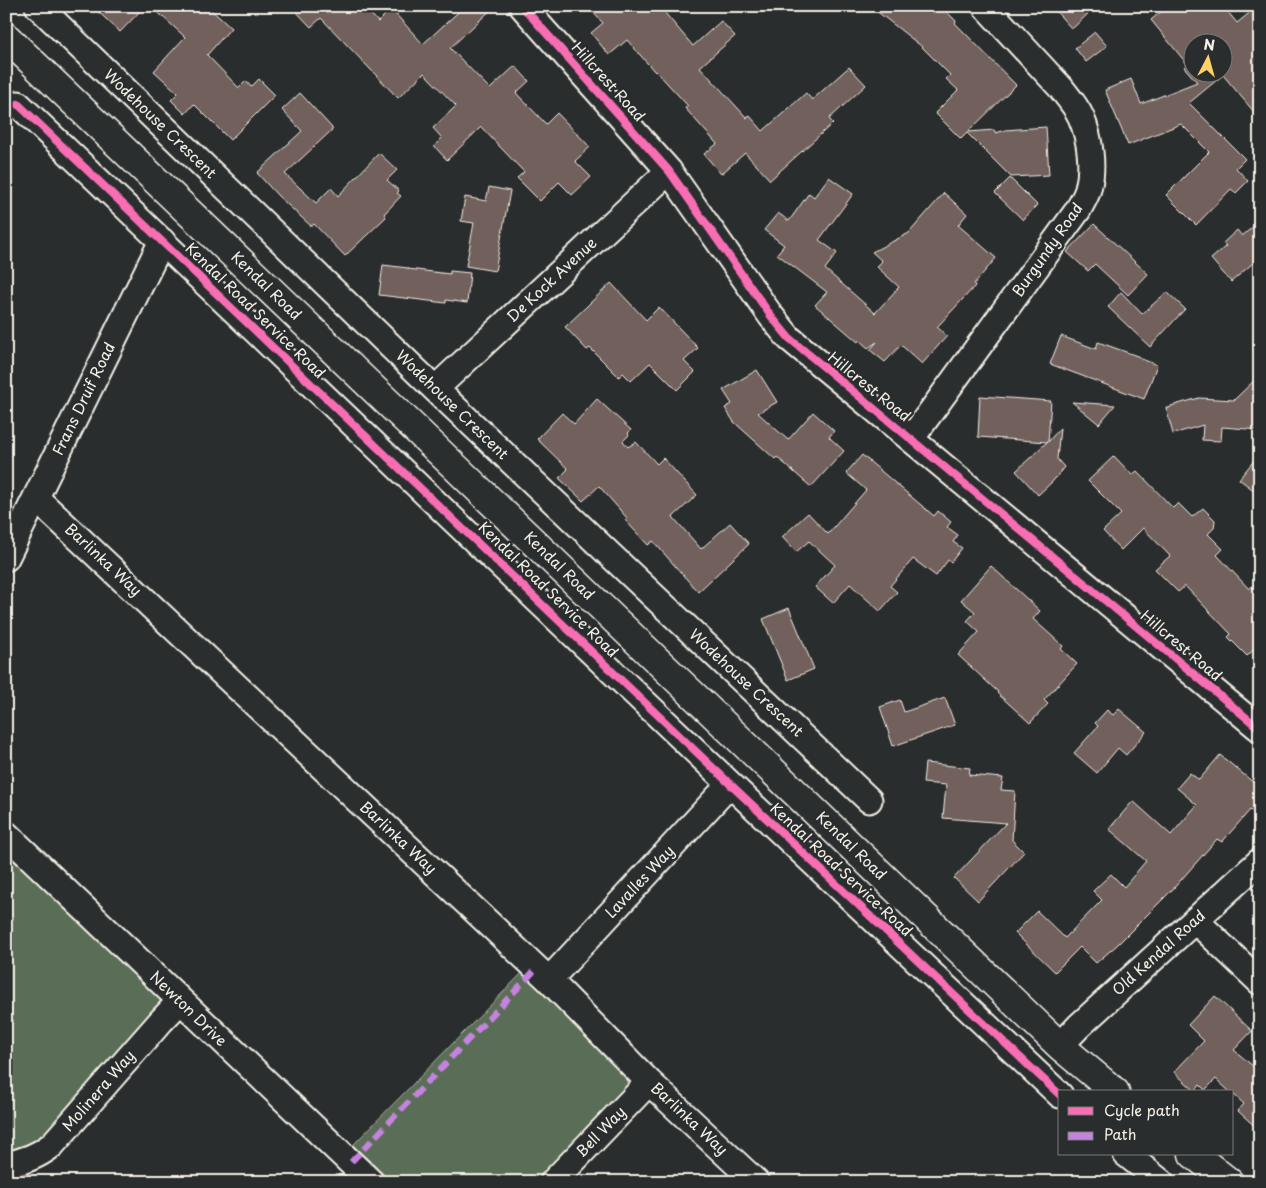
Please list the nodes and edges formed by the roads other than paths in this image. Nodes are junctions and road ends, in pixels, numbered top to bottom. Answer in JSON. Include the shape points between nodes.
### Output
{"nodes":[{"id":1,"x":38,"y":6,"type":"edge"},
{"id":2,"x":522,"y":6,"type":"edge"},
{"id":3,"x":985,"y":6,"type":"edge"},
{"id":4,"x":6,"y":37,"type":"edge"},
{"id":5,"x":18,"y":104,"type":"dead end"},
{"id":6,"x":669,"y":171,"type":"junction"},
{"id":7,"x":162,"y":241,"type":"junction"},
{"id":8,"x":435,"y":389,"type":"junction"},
{"id":9,"x":911,"y":439,"type":"junction"},
{"id":10,"x":36,"y":498,"type":"junction"},
{"id":11,"x":6,"y":558,"type":"edge"},
{"id":12,"x":1260,"y":729,"type":"edge"},
{"id":13,"x":730,"y":784,"type":"junction"},
{"id":14,"x":869,"y":800,"type":"dead end"},
{"id":15,"x":9,"y":841,"type":"edge"},
{"id":16,"x":1260,"y":861,"type":"edge"},
{"id":17,"x":1195,"y":920,"type":"junction"},
{"id":18,"x":550,"y":980,"type":"junction"},
{"id":19,"x":1260,"y":982,"type":"edge"},
{"id":20,"x":180,"y":1001,"type":"junction"},
{"id":21,"x":1060,"y":1046,"type":"junction"},
{"id":22,"x":649,"y":1082,"type":"junction"},
{"id":23,"x":1113,"y":1090,"type":"edge"},
{"id":24,"x":1058,"y":1093,"type":"edge"},
{"id":25,"x":1128,"y":1156,"type":"edge"},
{"id":26,"x":1196,"y":1156,"type":"edge"},
{"id":27,"x":6,"y":1164,"type":"edge"},
{"id":28,"x":360,"y":1178,"type":"edge"},
{"id":29,"x":553,"y":1182,"type":"edge"},
{"id":30,"x":756,"y":1182,"type":"edge"},
{"id":31,"x":1161,"y":1182,"type":"edge"},
{"id":32,"x":1229,"y":1182,"type":"edge"}],
"edges":[{"from":1,"to":8,"type":"street","name":"Wodehouse Crescent"},
{"from":2,"to":6,"type":"street","name":"Hillcrest Road"},
{"from":3,"to":9,"type":"street","name":"Burgundy Road","via":[[1072,101],[1086,132],[1090,152],[1088,189],[1078,210]]},
{"from":4,"to":21,"type":"main road","name":"Kendal Road"},
{"from":5,"to":7,"type":"street","name":"Kendal Road Service Road"},
{"from":6,"to":8,"type":"street","name":"De Kock Avenue"},
{"from":6,"to":9,"type":"street","name":"Hillcrest Road","via":[[789,338]]},
{"from":7,"to":10,"type":"street","name":"Frans Druif Road"},
{"from":7,"to":13,"type":"street","name":"Kendal Road Service Road"},
{"from":8,"to":14,"type":"street","name":"Wodehouse Crescent"},
{"from":9,"to":12,"type":"street","name":"Hillcrest Road"},
{"from":10,"to":11,"type":"street","name":"Frans Druif Road"},
{"from":10,"to":18,"type":"street","name":"Barlinka Way"},
{"from":13,"to":18,"type":"street","name":"Lavalles Way"},
{"from":13,"to":24,"type":"street","name":"Kendal Road Service Road"},
{"from":15,"to":20,"type":"street","name":"Newton Drive"},
{"from":16,"to":17,"type":"street","name":"Old Kendal Road"},
{"from":17,"to":19,"type":"street"},
{"from":17,"to":21,"type":"street","name":"Old Kendal Road"},
{"from":18,"to":22,"type":"street","name":"Barlinka Way"},
{"from":20,"to":27,"type":"street","name":"Molinera Way","via":[[52,1145],[32,1158]]},
{"from":20,"to":28,"type":"street","name":"Newton Drive"},
{"from":21,"to":23,"type":"main road","name":"Kendal Road"},
{"from":22,"to":29,"type":"street","name":"Bell Way"},
{"from":22,"to":30,"type":"street","name":"Barlinka Way"},
{"from":25,"to":31,"type":"street"},
{"from":26,"to":32,"type":"main road"}]}
